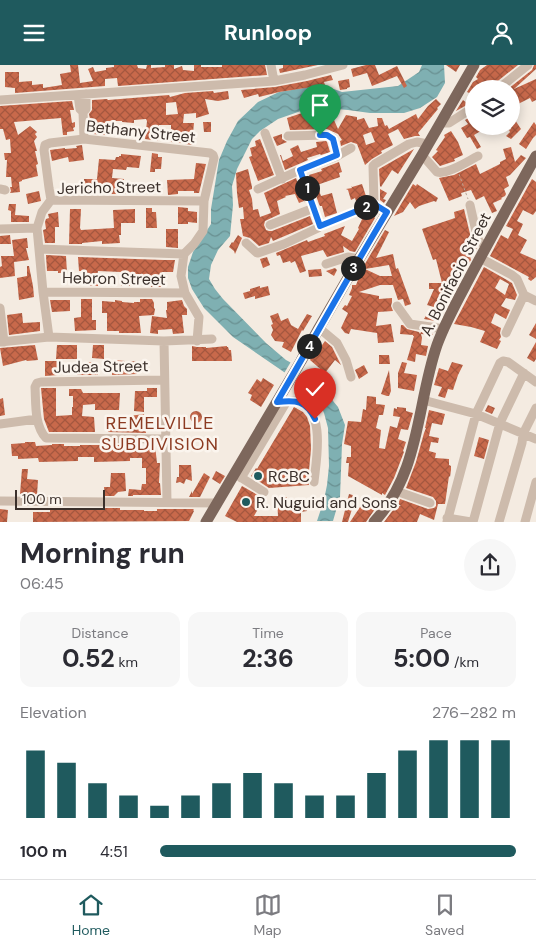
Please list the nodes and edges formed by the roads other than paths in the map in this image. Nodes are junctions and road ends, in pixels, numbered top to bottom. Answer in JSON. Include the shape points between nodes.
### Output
{"nodes":[{"id":1,"x":271,"y":65,"type":"edge"},
{"id":2,"x":343,"y":65,"type":"edge"},
{"id":3,"x":474,"y":65,"type":"edge"},
{"id":4,"x":528,"y":65,"type":"edge"},
{"id":5,"x":509,"y":80,"type":"edge"},
{"id":6,"x":274,"y":81,"type":"junction"},
{"id":7,"x":82,"y":94,"type":"junction"},
{"id":8,"x":0,"y":100,"type":"edge"},
{"id":9,"x":465,"y":113,"type":"edge"},
{"id":10,"x":440,"y":123,"type":"junction"},
{"id":11,"x":265,"y":133,"type":"dead end"},
{"id":12,"x":288,"y":136,"type":"dead end"},
{"id":13,"x":84,"y":139,"type":"junction"},
{"id":14,"x":351,"y":148,"type":"dead end"},
{"id":15,"x":425,"y":149,"type":"junction"},
{"id":16,"x":337,"y":155,"type":"junction"},
{"id":17,"x":478,"y":156,"type":"dead end"},
{"id":18,"x":536,"y":156,"type":"edge"},
{"id":19,"x":300,"y":170,"type":"junction"},
{"id":20,"x":282,"y":179,"type":"junction"},
{"id":21,"x":258,"y":189,"type":"dead end"},
{"id":22,"x":51,"y":201,"type":"junction"},
{"id":23,"x":204,"y":201,"type":"junction"},
{"id":24,"x":374,"y":204,"type":"junction"},
{"id":25,"x":470,"y":205,"type":"road end"},
{"id":26,"x":314,"y":207,"type":"junction"},
{"id":27,"x":387,"y":212,"type":"junction"},
{"id":28,"x":270,"y":225,"type":"dead end"},
{"id":29,"x":320,"y":226,"type":"junction"},
{"id":30,"x":37,"y":228,"type":"junction"},
{"id":31,"x":0,"y":229,"type":"edge"},
{"id":32,"x":246,"y":243,"type":"dead end"},
{"id":33,"x":486,"y":246,"type":"junction"},
{"id":34,"x":39,"y":249,"type":"junction"},
{"id":35,"x":184,"y":254,"type":"junction"},
{"id":36,"x":480,"y":258,"type":"junction"},
{"id":37,"x":359,"y":259,"type":"junction"},
{"id":38,"x":326,"y":265,"type":"dead end"},
{"id":39,"x":43,"y":292,"type":"junction"},
{"id":40,"x":185,"y":293,"type":"junction"},
{"id":41,"x":524,"y":295,"type":"junction"},
{"id":42,"x":536,"y":301,"type":"edge"},
{"id":43,"x":397,"y":306,"type":"dead end"},
{"id":44,"x":0,"y":308,"type":"edge"},
{"id":45,"x":319,"y":327,"type":"junction"},
{"id":46,"x":444,"y":329,"type":"junction"},
{"id":47,"x":506,"y":333,"type":"dead end"},
{"id":48,"x":49,"y":337,"type":"junction"},
{"id":49,"x":212,"y":339,"type":"dead end"},
{"id":50,"x":164,"y":341,"type":"junction"},
{"id":51,"x":197,"y":341,"type":"junction"},
{"id":52,"x":2,"y":342,"type":"edge"},
{"id":53,"x":524,"y":373,"type":"junction"},
{"id":54,"x":351,"y":377,"type":"dead end"},
{"id":55,"x":164,"y":379,"type":"junction"},
{"id":56,"x":536,"y":382,"type":"edge"},
{"id":57,"x":283,"y":398,"type":"junction"},
{"id":58,"x":423,"y":401,"type":"junction"},
{"id":59,"x":536,"y":408,"type":"edge"},
{"id":60,"x":476,"y":414,"type":"junction"},
{"id":61,"x":37,"y":419,"type":"junction"},
{"id":62,"x":500,"y":423,"type":"junction"},
{"id":63,"x":0,"y":424,"type":"edge"},
{"id":64,"x":523,"y":434,"type":"junction"},
{"id":65,"x":166,"y":439,"type":"junction"},
{"id":66,"x":536,"y":439,"type":"edge"},
{"id":67,"x":238,"y":476,"type":"junction"},
{"id":68,"x":314,"y":482,"type":"dead end"},
{"id":69,"x":536,"y":482,"type":"edge"},
{"id":70,"x":396,"y":491,"type":"junction"},
{"id":71,"x":264,"y":492,"type":"dead end"},
{"id":72,"x":0,"y":501,"type":"edge"},
{"id":73,"x":167,"y":502,"type":"junction"},
{"id":74,"x":217,"y":503,"type":"junction"},
{"id":75,"x":430,"y":503,"type":"dead end"},
{"id":76,"x":447,"y":520,"type":"edge"},
{"id":77,"x":206,"y":521,"type":"edge"},
{"id":78,"x":374,"y":521,"type":"edge"},
{"id":79,"x":472,"y":521,"type":"edge"},
{"id":80,"x":499,"y":521,"type":"edge"},
{"id":81,"x":525,"y":521,"type":"edge"}],
"edges":[{"from":1,"to":6,"type":"street"},
{"from":2,"to":6,"type":"street"},
{"from":3,"to":10,"type":"main road"},
{"from":4,"to":5,"type":"street"},
{"from":6,"to":7,"type":"street"},
{"from":7,"to":8,"type":"street"},
{"from":7,"to":13,"type":"street","via":[[80,109],[83,112]]},
{"from":9,"to":10,"type":"street","via":[[449,123]]},
{"from":10,"to":15,"type":"main road"},
{"from":11,"to":20,"type":"street"},
{"from":12,"to":16,"type":"street","via":[[327,135],[333,139]]},
{"from":13,"to":22,"type":"street","name":"Bethany Street","via":[[45,145]]},
{"from":13,"to":23,"type":"street","name":"Bethany Street","via":[[210,153],[214,158]]},
{"from":14,"to":16,"type":"street"},
{"from":15,"to":17,"type":"street","via":[[438,173]]},
{"from":15,"to":24,"type":"street","via":[[417,142],[409,144],[373,166]]},
{"from":15,"to":27,"type":"main road"},
{"from":16,"to":19,"type":"street"},
{"from":18,"to":33,"type":"main road","name":"A. Bonifacio Street"},
{"from":19,"to":20,"type":"street"},
{"from":19,"to":26,"type":"street"},
{"from":20,"to":21,"type":"street"},
{"from":22,"to":23,"type":"street","name":"Jericho Street"},
{"from":22,"to":30,"type":"street","name":"Jericho Street","via":[[42,212]]},
{"from":23,"to":35,"type":"street","via":[[203,231]]},
{"from":24,"to":27,"type":"street"},
{"from":24,"to":29,"type":"street"},
{"from":25,"to":33,"type":"street","via":[[479,241]]},
{"from":26,"to":28,"type":"street"},
{"from":26,"to":29,"type":"street"},
{"from":27,"to":37,"type":"main road"},
{"from":29,"to":32,"type":"street","via":[[258,253]]},
{"from":30,"to":31,"type":"street"},
{"from":30,"to":34,"type":"street"},
{"from":33,"to":36,"type":"main road","name":"A. Bonifacio Street"},
{"from":34,"to":35,"type":"street"},
{"from":34,"to":39,"type":"street"},
{"from":35,"to":40,"type":"street","via":[[181,276]]},
{"from":36,"to":41,"type":"street","via":[[517,279]]},
{"from":36,"to":46,"type":"main road","name":"A. Bonifacio Street"},
{"from":37,"to":38,"type":"street","via":[[348,257]]},
{"from":37,"to":45,"type":"main road"},
{"from":39,"to":40,"type":"street","name":"Hebron Street"},
{"from":39,"to":48,"type":"street"},
{"from":40,"to":51,"type":"street","via":[[199,317]]},
{"from":41,"to":42,"type":"street"},
{"from":41,"to":47,"type":"street"},
{"from":43,"to":46,"type":"street","via":[[410,324]]},
{"from":44,"to":52,"type":"street"},
{"from":45,"to":54,"type":"street","via":[[337,343]]},
{"from":45,"to":57,"type":"main road"},
{"from":46,"to":58,"type":"main road","name":"A. Bonifacio Street"},
{"from":48,"to":50,"type":"street"},
{"from":48,"to":52,"type":"street"},
{"from":49,"to":51,"type":"street"},
{"from":50,"to":51,"type":"street"},
{"from":50,"to":55,"type":"street"},
{"from":53,"to":56,"type":"street"},
{"from":53,"to":60,"type":"street","via":[[508,362],[501,363]]},
{"from":53,"to":62,"type":"street"},
{"from":55,"to":61,"type":"street","name":"Judea Street","via":[[37,383]]},
{"from":55,"to":65,"type":"street"},
{"from":57,"to":67,"type":"main road"},
{"from":57,"to":68,"type":"street","via":[[303,404],[315,419]]},
{"from":58,"to":60,"type":"street"},
{"from":58,"to":70,"type":"main road","name":"A. Bonifacio Street","via":[[409,463]]},
{"from":59,"to":64,"type":"street"},
{"from":60,"to":62,"type":"street"},
{"from":60,"to":76,"type":"street"},
{"from":61,"to":63,"type":"street"},
{"from":61,"to":65,"type":"street","name":"Judea Street","via":[[46,438]]},
{"from":62,"to":64,"type":"street"},
{"from":62,"to":79,"type":"street"},
{"from":64,"to":66,"type":"street"},
{"from":64,"to":80,"type":"street"},
{"from":65,"to":73,"type":"street"},
{"from":67,"to":71,"type":"street"},
{"from":67,"to":74,"type":"main road"},
{"from":69,"to":81,"type":"street"},
{"from":70,"to":75,"type":"street"},
{"from":70,"to":78,"type":"main road","name":"A. Bonifacio Street"},
{"from":72,"to":73,"type":"street"},
{"from":73,"to":74,"type":"street"},
{"from":74,"to":77,"type":"main road"},
{"from":76,"to":79,"type":"street"}]}
